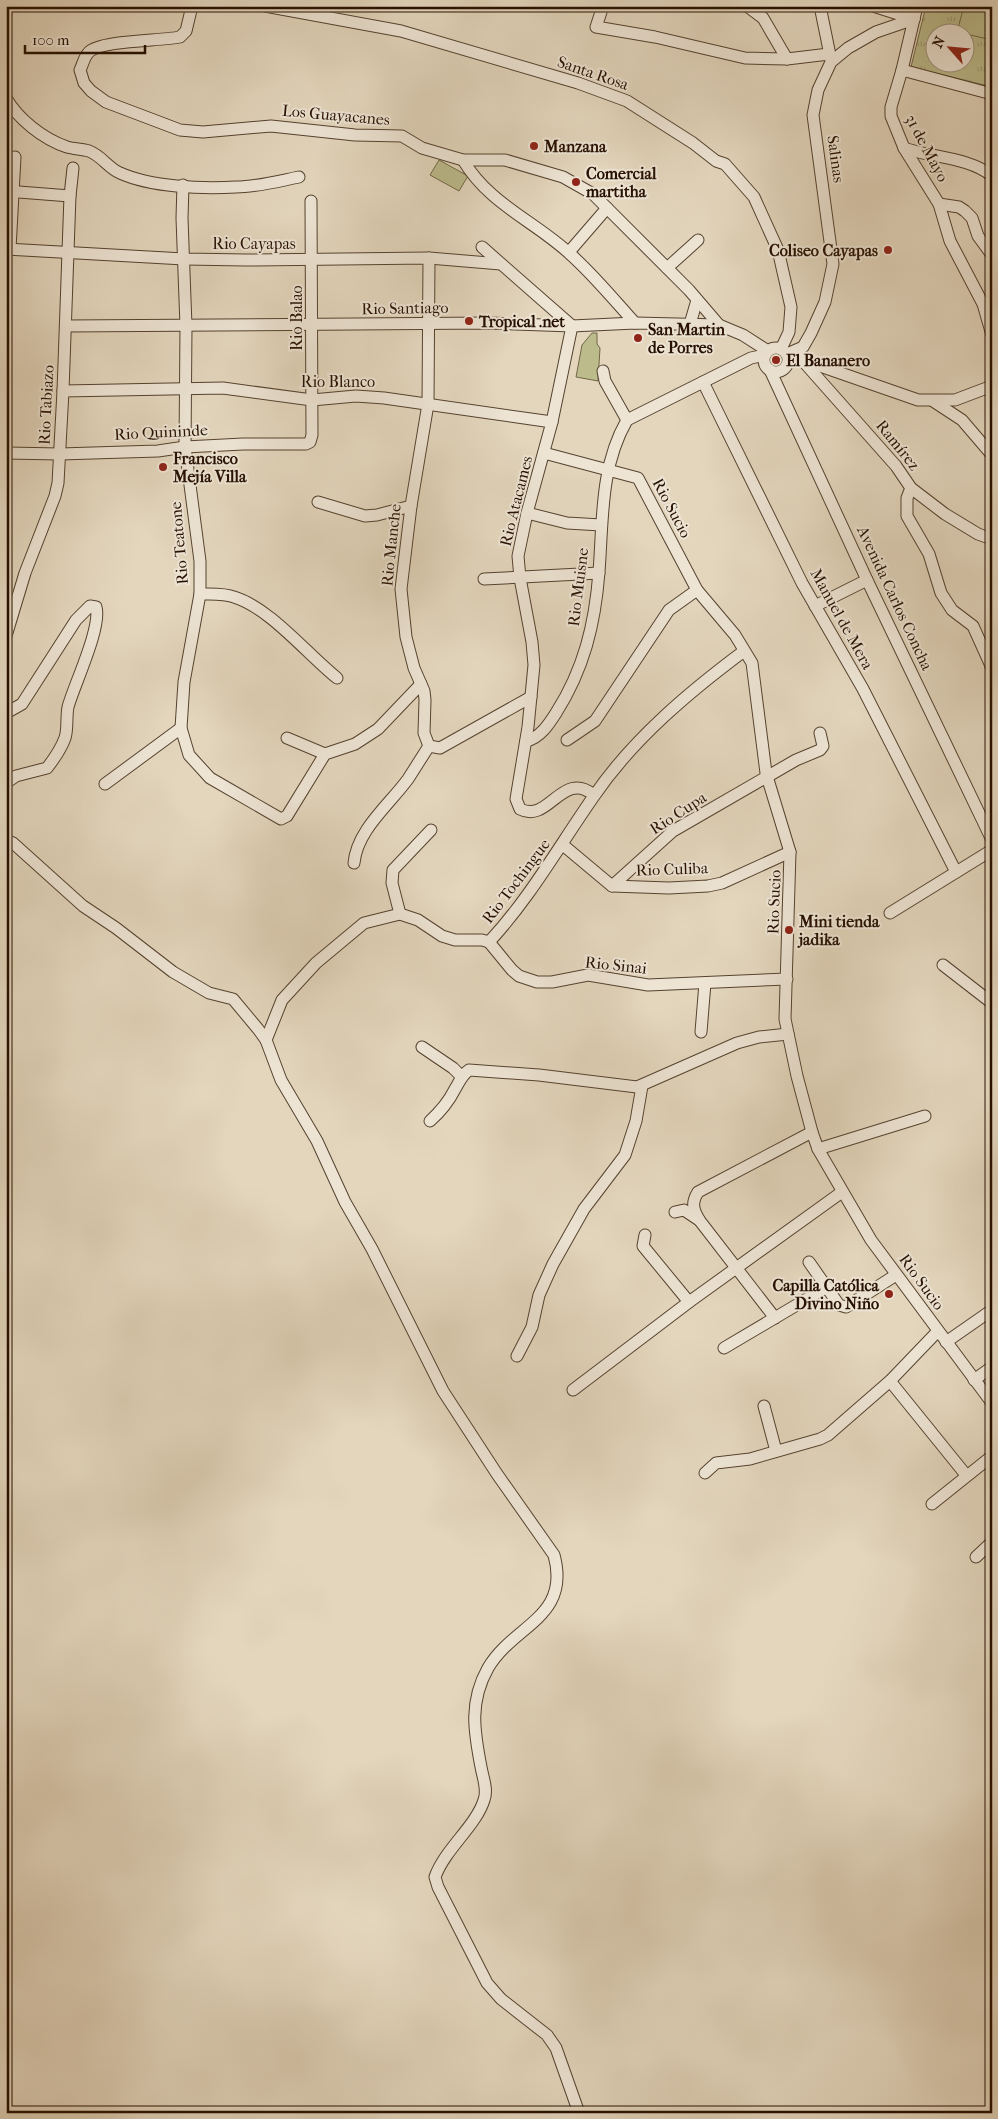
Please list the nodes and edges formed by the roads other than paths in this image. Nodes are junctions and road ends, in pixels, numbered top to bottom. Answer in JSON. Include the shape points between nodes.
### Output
{"nodes":[{"id":1,"x":192,"y":6,"type":"edge"},
{"id":2,"x":265,"y":6,"type":"edge"},
{"id":3,"x":603,"y":6,"type":"edge"},
{"id":4,"x":747,"y":6,"type":"edge"},
{"id":5,"x":820,"y":6,"type":"edge"},
{"id":6,"x":873,"y":6,"type":"edge"},
{"id":7,"x":917,"y":6,"type":"edge"},
{"id":8,"x":914,"y":19,"type":"junction"},
{"id":9,"x":830,"y":58,"type":"junction"},
{"id":10,"x":787,"y":59,"type":"junction"},
{"id":11,"x":902,"y":70,"type":"junction"},
{"id":12,"x":992,"y":94,"type":"edge"},
{"id":13,"x":6,"y":98,"type":"edge"},
{"id":14,"x":904,"y":148,"type":"junction"},
{"id":15,"x":15,"y":157,"type":"dead end"},
{"id":16,"x":463,"y":160,"type":"junction"},
{"id":17,"x":73,"y":168,"type":"dead end"},
{"id":18,"x":992,"y":176,"type":"edge"},
{"id":19,"x":299,"y":177,"type":"dead end"},
{"id":20,"x":183,"y":185,"type":"junction"},
{"id":21,"x":10,"y":191,"type":"edge"},
{"id":22,"x":70,"y":196,"type":"junction"},
{"id":23,"x":311,"y":201,"type":"dead end"},
{"id":24,"x":939,"y":204,"type":"junction"},
{"id":25,"x":607,"y":208,"type":"junction"},
{"id":26,"x":698,"y":240,"type":"dead end"},
{"id":27,"x":482,"y":248,"type":"dead end"},
{"id":28,"x":8,"y":249,"type":"edge"},
{"id":29,"x":69,"y":252,"type":"junction"},
{"id":30,"x":569,"y":252,"type":"junction"},
{"id":31,"x":992,"y":255,"type":"edge"},
{"id":32,"x":184,"y":258,"type":"junction"},
{"id":33,"x":429,"y":258,"type":"junction"},
{"id":34,"x":312,"y":259,"type":"junction"},
{"id":35,"x":501,"y":264,"type":"junction"},
{"id":36,"x":668,"y":268,"type":"junction"},
{"id":37,"x":698,"y":300,"type":"junction"},
{"id":38,"x":636,"y":323,"type":"junction"},
{"id":39,"x":428,"y":324,"type":"junction"},
{"id":40,"x":690,"y":324,"type":"junction"},
{"id":41,"x":312,"y":325,"type":"junction"},
{"id":42,"x":719,"y":325,"type":"junction"},
{"id":43,"x":66,"y":326,"type":"junction"},
{"id":44,"x":186,"y":326,"type":"junction"},
{"id":45,"x":572,"y":326,"type":"junction"},
{"id":46,"x":992,"y":335,"type":"edge"},
{"id":47,"x":767,"y":353,"type":"junction"},
{"id":48,"x":791,"y":354,"type":"junction"},
{"id":49,"x":770,"y":370,"type":"junction"},
{"id":50,"x":603,"y":371,"type":"dead end"},
{"id":51,"x":703,"y":382,"type":"junction"},
{"id":52,"x":992,"y":386,"type":"edge"},
{"id":53,"x":185,"y":388,"type":"junction"},
{"id":54,"x":63,"y":392,"type":"junction"},
{"id":55,"x":312,"y":400,"type":"junction"},
{"id":56,"x":933,"y":402,"type":"junction"},
{"id":57,"x":428,"y":404,"type":"junction"},
{"id":58,"x":627,"y":420,"type":"junction"},
{"id":59,"x":552,"y":422,"type":"junction"},
{"id":60,"x":312,"y":435,"type":"joint"},
{"id":61,"x":184,"y":447,"type":"junction"},
{"id":62,"x":6,"y":453,"type":"edge"},
{"id":63,"x":544,"y":453,"type":"junction"},
{"id":64,"x":60,"y":454,"type":"junction"},
{"id":65,"x":992,"y":455,"type":"edge"},
{"id":66,"x":609,"y":469,"type":"junction"},
{"id":67,"x":911,"y":488,"type":"junction"},
{"id":68,"x":318,"y":502,"type":"dead end"},
{"id":69,"x":411,"y":506,"type":"junction"},
{"id":70,"x":527,"y":513,"type":"junction"},
{"id":71,"x":601,"y":525,"type":"junction"},
{"id":72,"x":992,"y":539,"type":"edge"},
{"id":73,"x":599,"y":573,"type":"junction"},
{"id":74,"x":520,"y":578,"type":"junction"},
{"id":75,"x":484,"y":579,"type":"dead end"},
{"id":76,"x":867,"y":580,"type":"junction"},
{"id":77,"x":697,"y":590,"type":"junction"},
{"id":78,"x":200,"y":594,"type":"junction"},
{"id":79,"x":815,"y":606,"type":"junction"},
{"id":80,"x":6,"y":636,"type":"edge"},
{"id":81,"x":744,"y":651,"type":"junction"},
{"id":82,"x":992,"y":668,"type":"edge"},
{"id":83,"x":337,"y":678,"type":"dead end"},
{"id":84,"x":421,"y":684,"type":"junction"},
{"id":85,"x":531,"y":697,"type":"junction"},
{"id":86,"x":6,"y":713,"type":"edge"},
{"id":87,"x":181,"y":728,"type":"junction"},
{"id":88,"x":820,"y":734,"type":"dead end"},
{"id":89,"x":287,"y":738,"type":"dead end"},
{"id":90,"x":526,"y":740,"type":"junction"},
{"id":91,"x":567,"y":740,"type":"dead end"},
{"id":92,"x":429,"y":746,"type":"junction"},
{"id":93,"x":326,"y":754,"type":"junction"},
{"id":94,"x":768,"y":777,"type":"junction"},
{"id":95,"x":6,"y":783,"type":"edge"},
{"id":96,"x":105,"y":784,"type":"dead end"},
{"id":97,"x":594,"y":795,"type":"junction"},
{"id":98,"x":431,"y":830,"type":"dead end"},
{"id":99,"x":6,"y":840,"type":"edge"},
{"id":100,"x":992,"y":840,"type":"edge"},
{"id":101,"x":563,"y":845,"type":"junction"},
{"id":102,"x":992,"y":850,"type":"edge"},
{"id":103,"x":790,"y":852,"type":"junction"},
{"id":104,"x":354,"y":863,"type":"dead end"},
{"id":105,"x":956,"y":872,"type":"junction"},
{"id":106,"x":612,"y":886,"type":"junction"},
{"id":107,"x":890,"y":913,"type":"dead end"},
{"id":108,"x":400,"y":914,"type":"junction"},
{"id":109,"x":489,"y":942,"type":"junction"},
{"id":110,"x":943,"y":965,"type":"dead end"},
{"id":111,"x":787,"y":979,"type":"junction"},
{"id":112,"x":704,"y":983,"type":"junction"},
{"id":113,"x":992,"y":1003,"type":"edge"},
{"id":114,"x":701,"y":1032,"type":"dead end"},
{"id":115,"x":788,"y":1034,"type":"junction"},
{"id":116,"x":266,"y":1040,"type":"junction"},
{"id":117,"x":422,"y":1047,"type":"dead end"},
{"id":118,"x":461,"y":1076,"type":"junction"},
{"id":119,"x":642,"y":1086,"type":"junction"},
{"id":120,"x":925,"y":1116,"type":"dead end"},
{"id":121,"x":430,"y":1121,"type":"dead end"},
{"id":122,"x":812,"y":1132,"type":"junction"},
{"id":123,"x":818,"y":1149,"type":"junction"},
{"id":124,"x":842,"y":1192,"type":"junction"},
{"id":125,"x":675,"y":1212,"type":"dead end"},
{"id":126,"x":700,"y":1221,"type":"junction"},
{"id":127,"x":645,"y":1235,"type":"dead end"},
{"id":128,"x":809,"y":1262,"type":"dead end"},
{"id":129,"x":738,"y":1268,"type":"junction"},
{"id":130,"x":896,"y":1274,"type":"junction"},
{"id":131,"x":827,"y":1287,"type":"junction"},
{"id":132,"x":689,"y":1302,"type":"junction"},
{"id":133,"x":992,"y":1310,"type":"edge"},
{"id":134,"x":775,"y":1318,"type":"junction"},
{"id":135,"x":937,"y":1332,"type":"junction"},
{"id":136,"x":946,"y":1342,"type":"junction"},
{"id":137,"x":724,"y":1348,"type":"dead end"},
{"id":138,"x":517,"y":1356,"type":"dead end"},
{"id":139,"x":992,"y":1367,"type":"edge"},
{"id":140,"x":974,"y":1380,"type":"junction"},
{"id":141,"x":890,"y":1381,"type":"junction"},
{"id":142,"x":573,"y":1390,"type":"dead end"},
{"id":143,"x":992,"y":1403,"type":"edge"},
{"id":144,"x":764,"y":1406,"type":"dead end"},
{"id":145,"x":776,"y":1452,"type":"junction"},
{"id":146,"x":992,"y":1456,"type":"edge"},
{"id":147,"x":705,"y":1474,"type":"dead end"},
{"id":148,"x":966,"y":1476,"type":"junction"},
{"id":149,"x":932,"y":1504,"type":"dead end"},
{"id":150,"x":992,"y":1542,"type":"edge"},
{"id":151,"x":976,"y":1557,"type":"dead end"},
{"id":152,"x":579,"y":2113,"type":"edge"}],
"edges":[{"from":1,"to":16,"type":"street","name":"Los Guayacanes","via":[[186,31],[180,37],[110,44],[89,52],[80,70],[84,83],[106,102],[180,130],[203,132],[271,126],[354,135],[402,136],[422,148]]},
{"from":2,"to":48,"type":"street","name":"Santa Rosa","via":[[401,31],[578,83],[627,101],[725,164],[754,197],[778,250],[791,307],[788,337]]},
{"from":3,"to":10,"type":"street","via":[[596,27],[745,58]]},
{"from":4,"to":10,"type":"street","via":[[763,18]]},
{"from":5,"to":9,"type":"street"},
{"from":6,"to":8,"type":"street"},
{"from":7,"to":8,"type":"street"},
{"from":8,"to":9,"type":"street","name":"Salinas","via":[[876,32]]},
{"from":8,"to":11,"type":"street","name":"31 de Mayo"},
{"from":9,"to":10,"type":"street"},
{"from":9,"to":48,"type":"street","name":"Salinas","via":[[818,90],[814,115],[832,264],[825,302],[806,343]]},
{"from":11,"to":12,"type":"street"},
{"from":11,"to":14,"type":"street","name":"31 de Mayo","via":[[891,116]]},
{"from":13,"to":20,"type":"street","via":[[13,110],[30,125],[65,146],[100,157],[117,173],[156,184]]},
{"from":14,"to":18,"type":"street","via":[[983,168]]},
{"from":14,"to":24,"type":"street","name":"31 de Mayo"},
{"from":15,"to":21,"type":"street"},
{"from":16,"to":25,"type":"street","name":"Los Guayacanes","via":[[505,160],[563,177],[593,194]]},
{"from":16,"to":30,"type":"street","via":[[487,192]]},
{"from":17,"to":22,"type":"street","name":"Rio Tabiazo"},
{"from":19,"to":20,"type":"street","via":[[236,187]]},
{"from":20,"to":32,"type":"street","name":"Rio Teatone"},
{"from":21,"to":22,"type":"street"},
{"from":21,"to":28,"type":"street"},
{"from":22,"to":29,"type":"street","name":"Rio Tabiazo"},
{"from":23,"to":34,"type":"street","name":"Rio Balao"},
{"from":24,"to":31,"type":"street","name":"31 de Mayo","via":[[965,211]]},
{"from":24,"to":46,"type":"street","name":"31 de Mayo","via":[[950,241],[983,304]]},
{"from":25,"to":30,"type":"street"},
{"from":25,"to":36,"type":"street","name":"Los Guayacanes"},
{"from":26,"to":36,"type":"street"},
{"from":27,"to":35,"type":"street"},
{"from":28,"to":29,"type":"street","name":"Rio Cayapas"},
{"from":29,"to":32,"type":"street","name":"Rio Cayapas"},
{"from":29,"to":43,"type":"street","name":"Rio Tabiazo"},
{"from":30,"to":38,"type":"street"},
{"from":32,"to":34,"type":"street","name":"Rio Cayapas"},
{"from":32,"to":44,"type":"street","name":"Rio Teatone"},
{"from":33,"to":34,"type":"street","name":"Rio Cayapas"},
{"from":33,"to":35,"type":"street","name":"Rio Cayapas"},
{"from":33,"to":39,"type":"street","name":"Rio Manche"},
{"from":34,"to":41,"type":"street","name":"Rio Balao"},
{"from":35,"to":45,"type":"street"},
{"from":36,"to":37,"type":"street","name":"Los Guayacanes"},
{"from":37,"to":40,"type":"street"},
{"from":37,"to":42,"type":"street","name":"Los Guayacanes"},
{"from":38,"to":40,"type":"street","name":"Rio Santiago"},
{"from":38,"to":45,"type":"street","name":"Rio Santiago"},
{"from":39,"to":41,"type":"street","name":"Rio Santiago"},
{"from":39,"to":45,"type":"street","name":"Rio Santiago"},
{"from":39,"to":57,"type":"street","name":"Rio Manche"},
{"from":40,"to":42,"type":"street","name":"Rio Santiago"},
{"from":41,"to":44,"type":"street","name":"Rio Santiago"},
{"from":41,"to":55,"type":"street","name":"Rio Balao"},
{"from":42,"to":47,"type":"street","name":"Rio Santiago","via":[[743,335]]},
{"from":43,"to":44,"type":"street","name":"Rio Santiago"},
{"from":43,"to":54,"type":"street","name":"Rio Tabiazo"},
{"from":44,"to":53,"type":"street","name":"Rio Teatone"},
{"from":45,"to":59,"type":"street","name":"Rio Atacames"},
{"from":47,"to":48,"type":"street","via":[[772,349]]},
{"from":47,"to":49,"type":"street","via":[[764,362]]},
{"from":47,"to":51,"type":"street"},
{"from":48,"to":49,"type":"street","via":[[784,368],[778,372]]},
{"from":48,"to":56,"type":"street","via":[[918,400]]},
{"from":48,"to":67,"type":"street","name":"Ramírez","via":[[896,466]]},
{"from":49,"to":76,"type":"street","name":"Avenida Carlos Concha"},
{"from":50,"to":58,"type":"street","via":[[605,381]]},
{"from":51,"to":58,"type":"street"},
{"from":51,"to":79,"type":"street","name":"Manuel de Mera"},
{"from":52,"to":56,"type":"street","via":[[955,400]]},
{"from":53,"to":54,"type":"street","name":"Rio Blanco"},
{"from":53,"to":55,"type":"street","name":"Rio Blanco","via":[[223,388]]},
{"from":53,"to":61,"type":"street","name":"Rio Teatone"},
{"from":54,"to":64,"type":"street","name":"Rio Tabiazo"},
{"from":55,"to":57,"type":"street","name":"Rio Blanco","via":[[356,396]]},
{"from":55,"to":60,"type":"street","name":"Rio Balao"},
{"from":56,"to":65,"type":"street","via":[[962,420]]},
{"from":57,"to":59,"type":"street","name":"Rio Blanco"},
{"from":57,"to":69,"type":"street","name":"Rio Manche"},
{"from":58,"to":66,"type":"street","name":"Rio Muisne","via":[[617,437]]},
{"from":59,"to":63,"type":"street","name":"Rio Atacames"},
{"from":60,"to":61,"type":"street","name":"Rio Quininde","via":[[306,444]]},
{"from":61,"to":64,"type":"street","name":"Rio Quininde","via":[[158,451]]},
{"from":61,"to":78,"type":"street","name":"Rio Teatone","via":[[200,561]]},
{"from":62,"to":64,"type":"street","name":"Rio Quininde"},
{"from":63,"to":66,"type":"street","name":"Rio Sucio"},
{"from":63,"to":70,"type":"street","name":"Rio Atacames"},
{"from":64,"to":80,"type":"street","name":"Rio Tabiazo","via":[[55,496],[25,573]]},
{"from":66,"to":71,"type":"street","name":"Rio Muisne"},
{"from":66,"to":77,"type":"street","name":"Rio Sucio","via":[[638,478]]},
{"from":67,"to":72,"type":"street","name":"Ramírez","via":[[945,514]]},
{"from":67,"to":82,"type":"street","via":[[907,498],[907,516],[930,554],[941,593],[952,610],[973,626]]},
{"from":68,"to":69,"type":"street","via":[[365,516],[377,516]]},
{"from":69,"to":84,"type":"street","name":"Rio Manche","via":[[401,589],[406,637]]},
{"from":70,"to":71,"type":"street","via":[[567,523]]},
{"from":70,"to":74,"type":"street","name":"Rio Atacames","via":[[518,556]]},
{"from":71,"to":73,"type":"street","name":"Rio Muisne"},
{"from":73,"to":74,"type":"street"},
{"from":73,"to":90,"type":"street","name":"Rio Muisne","via":[[583,661],[554,717],[539,735]]},
{"from":74,"to":75,"type":"street"},
{"from":74,"to":85,"type":"street","name":"Rio Atacames","via":[[532,642]]},
{"from":76,"to":79,"type":"street"},
{"from":76,"to":100,"type":"street","name":"Avenida Carlos Concha"},
{"from":77,"to":81,"type":"street","name":"Rio Sucio","via":[[735,635]]},
{"from":77,"to":91,"type":"street","via":[[669,610],[595,720]]},
{"from":78,"to":83,"type":"street","via":[[232,596],[251,604]]},
{"from":78,"to":87,"type":"street","name":"Rio Teatone","via":[[184,682]]},
{"from":79,"to":105,"type":"street","name":"Manuel de Mera","via":[[863,689]]},
{"from":81,"to":94,"type":"street","name":"Rio Sucio","via":[[754,673]]},
{"from":81,"to":97,"type":"street","name":"Rio Tochingue","via":[[677,706],[637,745]]},
{"from":84,"to":92,"type":"street","name":"Rio Manche","via":[[425,700],[424,733]]},
{"from":84,"to":93,"type":"street","via":[[378,729],[355,744]]},
{"from":85,"to":90,"type":"street","name":"Rio Atacames"},
{"from":85,"to":92,"type":"street","via":[[446,745]]},
{"from":86,"to":95,"type":"street","via":[[22,704],[76,620],[90,606],[96,607],[94,628],[68,709],[60,748],[47,768],[16,776]]},
{"from":87,"to":93,"type":"street","name":"Rio Teatone","via":[[189,755],[210,778],[281,819],[287,816]]},
{"from":87,"to":96,"type":"street"},
{"from":88,"to":94,"type":"street","name":"Rio Cupa","via":[[823,746],[820,750]]},
{"from":89,"to":93,"type":"street"},
{"from":90,"to":97,"type":"street","name":"Rio Atacames","via":[[516,794],[520,809],[536,812],[574,788],[583,788]]},
{"from":92,"to":104,"type":"street","via":[[358,844]]},
{"from":94,"to":103,"type":"street","name":"Rio Sucio"},
{"from":94,"to":106,"type":"street","name":"Rio Cupa","via":[[673,831]]},
{"from":97,"to":101,"type":"street","name":"Rio Tochingue"},
{"from":98,"to":108,"type":"street","via":[[393,870],[392,883]]},
{"from":99,"to":116,"type":"street","via":[[83,906],[173,972],[209,993],[233,999]]},
{"from":101,"to":106,"type":"street"},
{"from":101,"to":109,"type":"street","name":"Rio Tochingue"},
{"from":102,"to":105,"type":"street"},
{"from":103,"to":106,"type":"street","name":"Rio Culiba","via":[[708,886]]},
{"from":103,"to":111,"type":"street","name":"Rio Sucio"},
{"from":105,"to":107,"type":"street"},
{"from":108,"to":109,"type":"street","name":"Rio Tochingue","via":[[418,920],[442,936]]},
{"from":108,"to":116,"type":"street","via":[[364,923],[316,964],[282,1000]]},
{"from":109,"to":112,"type":"street","name":"Rio Sinai","via":[[519,976],[537,982],[588,975],[648,985]]},
{"from":110,"to":113,"type":"street"},
{"from":111,"to":112,"type":"street","name":"Rio Sinai"},
{"from":111,"to":115,"type":"street","name":"Rio Sucio"},
{"from":112,"to":114,"type":"street"},
{"from":115,"to":119,"type":"street","via":[[737,1043]]},
{"from":115,"to":122,"type":"street","name":"Rio Sucio"},
{"from":116,"to":152,"type":"street","via":[[281,1080],[317,1141],[443,1392],[554,1555],[558,1584],[554,1598],[545,1611],[497,1656],[485,1673],[473,1716],[485,1786],[484,1801],[435,1877],[487,1983],[501,1999],[547,2034],[556,2048]]},
{"from":117,"to":118,"type":"street"},
{"from":118,"to":119,"type":"street","via":[[477,1069]]},
{"from":118,"to":121,"type":"street","via":[[440,1112]]},
{"from":119,"to":138,"type":"street","via":[[636,1121],[625,1155],[584,1209],[553,1264],[540,1295],[532,1327]]},
{"from":120,"to":123,"type":"street"},
{"from":122,"to":123,"type":"street","name":"Rio Sucio"},
{"from":122,"to":126,"type":"street","via":[[698,1192],[693,1207]]},
{"from":123,"to":124,"type":"street","name":"Rio Sucio"},
{"from":124,"to":129,"type":"street"},
{"from":124,"to":130,"type":"street","name":"Rio Sucio"},
{"from":125,"to":126,"type":"street","via":[[684,1210]]},
{"from":126,"to":129,"type":"street"},
{"from":127,"to":132,"type":"street","via":[[642,1246]]},
{"from":128,"to":131,"type":"street"},
{"from":129,"to":132,"type":"street"},
{"from":129,"to":134,"type":"street"},
{"from":130,"to":131,"type":"street","via":[[846,1307],[839,1305]]},
{"from":130,"to":135,"type":"street","name":"Rio Sucio"},
{"from":131,"to":134,"type":"street"},
{"from":132,"to":142,"type":"street"},
{"from":133,"to":136,"type":"street"},
{"from":134,"to":137,"type":"street"},
{"from":135,"to":136,"type":"street","name":"Rio Sucio"},
{"from":135,"to":141,"type":"street"},
{"from":136,"to":140,"type":"street","name":"Rio Sucio"},
{"from":139,"to":140,"type":"street"},
{"from":140,"to":143,"type":"street","name":"Rio Sucio"},
{"from":141,"to":145,"type":"street","via":[[828,1435]]},
{"from":141,"to":148,"type":"street"},
{"from":144,"to":145,"type":"street"},
{"from":145,"to":147,"type":"street","via":[[716,1463]]},
{"from":146,"to":148,"type":"street"},
{"from":148,"to":149,"type":"street"},
{"from":150,"to":151,"type":"street"}]}
